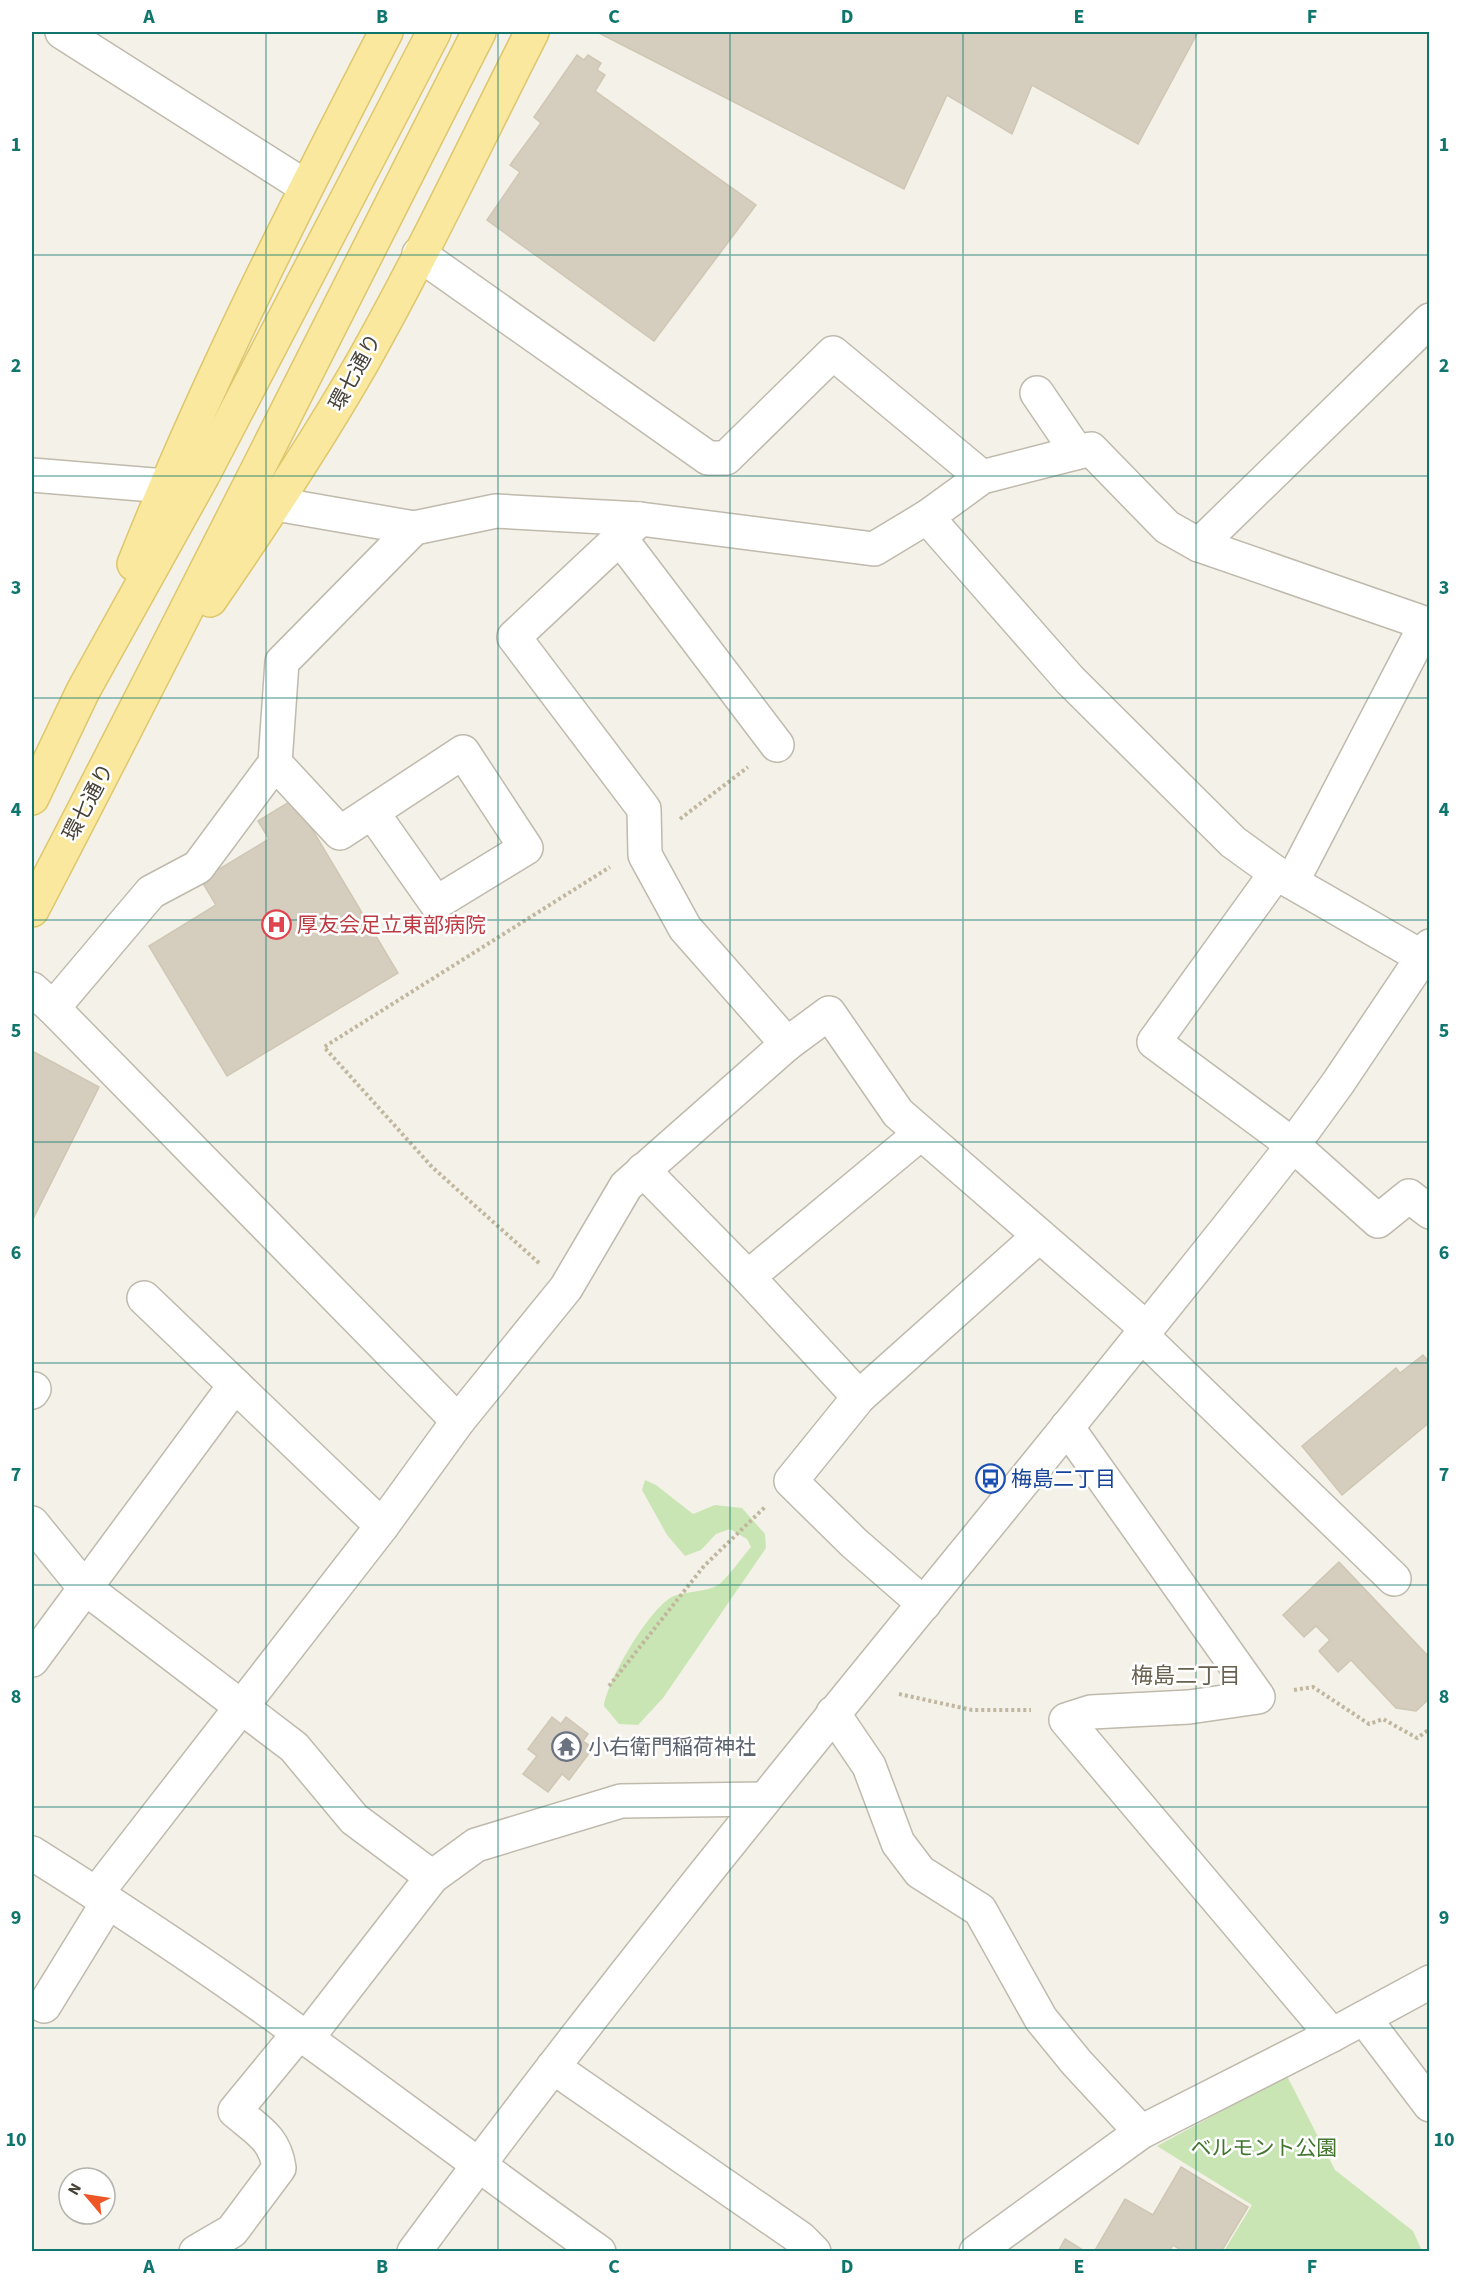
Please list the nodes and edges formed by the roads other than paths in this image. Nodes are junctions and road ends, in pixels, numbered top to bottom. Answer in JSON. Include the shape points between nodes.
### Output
{"nodes":[{"id":1,"x":62,"y":32,"type":"edge"},
{"id":2,"x":386,"y":32,"type":"edge"},
{"id":3,"x":434,"y":32,"type":"edge"},
{"id":4,"x":479,"y":32,"type":"edge"},
{"id":5,"x":532,"y":32,"type":"edge"},
{"id":6,"x":306,"y":187,"type":"junction"},
{"id":7,"x":419,"y":254,"type":"junction"},
{"id":8,"x":1430,"y":320,"type":"edge"},
{"id":9,"x":1037,"y":393,"type":"dead end"},
{"id":10,"x":1077,"y":452,"type":"junction"},
{"id":11,"x":32,"y":475,"type":"edge"},
{"id":12,"x":982,"y":477,"type":"junction"},
{"id":13,"x":165,"y":486,"type":"junction"},
{"id":14,"x":276,"y":504,"type":"junction"},
{"id":15,"x":927,"y":517,"type":"junction"},
{"id":16,"x":414,"y":528,"type":"junction"},
{"id":17,"x":630,"y":528,"type":"junction"},
{"id":18,"x":1199,"y":545,"type":"junction"},
{"id":19,"x":1428,"y":624,"type":"edge"},
{"id":20,"x":83,"y":691,"type":"junction"},
{"id":21,"x":145,"y":693,"type":"junction"},
{"id":22,"x":777,"y":745,"type":"road end"},
{"id":23,"x":274,"y":763,"type":"junction"},
{"id":24,"x":32,"y":798,"type":"edge"},
{"id":25,"x":372,"y":812,"type":"junction"},
{"id":26,"x":1284,"y":878,"type":"junction"},
{"id":27,"x":32,"y":910,"type":"edge"},
{"id":28,"x":1426,"y":952,"type":"edge"},
{"id":29,"x":42,"y":999,"type":"edge"},
{"id":30,"x":787,"y":1044,"type":"junction"},
{"id":31,"x":920,"y":1134,"type":"junction"},
{"id":32,"x":1293,"y":1145,"type":"junction"},
{"id":33,"x":643,"y":1170,"type":"junction"},
{"id":34,"x":1430,"y":1212,"type":"edge"},
{"id":35,"x":1039,"y":1236,"type":"junction"},
{"id":36,"x":748,"y":1277,"type":"junction"},
{"id":37,"x":144,"y":1298,"type":"dead end"},
{"id":38,"x":1143,"y":1332,"type":"junction"},
{"id":39,"x":235,"y":1385,"type":"junction"},
{"id":40,"x":860,"y":1397,"type":"junction"},
{"id":41,"x":458,"y":1421,"type":"junction"},
{"id":42,"x":1066,"y":1427,"type":"junction"},
{"id":43,"x":32,"y":1523,"type":"edge"},
{"id":44,"x":382,"y":1526,"type":"junction"},
{"id":45,"x":1394,"y":1579,"type":"dead end"},
{"id":46,"x":84,"y":1587,"type":"junction"},
{"id":47,"x":924,"y":1604,"type":"junction"},
{"id":48,"x":32,"y":1660,"type":"edge"},
{"id":49,"x":239,"y":1708,"type":"junction"},
{"id":50,"x":833,"y":1713,"type":"junction"},
{"id":51,"x":764,"y":1799,"type":"junction"},
{"id":52,"x":32,"y":1853,"type":"edge"},
{"id":53,"x":432,"y":1877,"type":"junction"},
{"id":54,"x":102,"y":1898,"type":"junction"},
{"id":55,"x":1430,"y":1982,"type":"edge"},
{"id":56,"x":44,"y":2006,"type":"dead end"},
{"id":57,"x":1364,"y":2018,"type":"junction"},
{"id":58,"x":303,"y":2035,"type":"junction"},
{"id":59,"x":1332,"y":2036,"type":"junction"},
{"id":60,"x":553,"y":2067,"type":"junction"},
{"id":61,"x":1430,"y":2105,"type":"edge"},
{"id":62,"x":1141,"y":2132,"type":"junction"},
{"id":63,"x":477,"y":2166,"type":"junction"},
{"id":64,"x":196,"y":2252,"type":"edge"},
{"id":65,"x":414,"y":2252,"type":"edge"},
{"id":66,"x":599,"y":2252,"type":"edge"},
{"id":67,"x":814,"y":2252,"type":"edge"},
{"id":68,"x":976,"y":2252,"type":"edge"}],
"edges":[{"from":1,"to":6,"type":"street"},
{"from":2,"to":6,"type":"main road"},
{"from":3,"to":20,"type":"main road","via":[[203,475]]},
{"from":4,"to":21,"type":"main road","name":"環七通り"},
{"from":5,"to":7,"type":"main road","name":"環七通り"},
{"from":6,"to":13,"type":"main road"},
{"from":7,"to":12,"type":"street","via":[[708,458],[726,458],[833,353]]},
{"from":7,"to":14,"type":"main road","name":"環七通り","via":[[363,361]]},
{"from":8,"to":18,"type":"street"},
{"from":9,"to":10,"type":"street"},
{"from":10,"to":12,"type":"street"},
{"from":10,"to":18,"type":"street","via":[[1091,449],[1167,527]]},
{"from":11,"to":13,"type":"street"},
{"from":12,"to":15,"type":"street"},
{"from":13,"to":20,"type":"main road"},
{"from":14,"to":16,"type":"street"},
{"from":14,"to":21,"type":"main road","name":"環七通り"},
{"from":15,"to":17,"type":"street","via":[[874,549]]},
{"from":15,"to":26,"type":"street","via":[[1070,680],[1233,842]]},
{"from":16,"to":17,"type":"street","via":[[496,511]]},
{"from":16,"to":23,"type":"street","via":[[282,662]]},
{"from":17,"to":22,"type":"street"},
{"from":17,"to":30,"type":"street","via":[[514,637],[644,809],[645,855],[685,928]]},
{"from":18,"to":19,"type":"street"},
{"from":19,"to":26,"type":"street"},
{"from":20,"to":24,"type":"main road"},
{"from":21,"to":27,"type":"main road","name":"環七通り"},
{"from":23,"to":25,"type":"street","via":[[340,834]]},
{"from":23,"to":29,"type":"street","via":[[198,867],[151,892]]},
{"from":25,"to":25,"type":"street","via":[[463,752],[526,848],[436,903]]},
{"from":26,"to":28,"type":"street"},
{"from":26,"to":32,"type":"street","via":[[1154,1042]]},
{"from":28,"to":32,"type":"street"},
{"from":29,"to":41,"type":"street"},
{"from":30,"to":31,"type":"street","via":[[830,1013],[898,1113]]},
{"from":30,"to":33,"type":"street"},
{"from":31,"to":35,"type":"street"},
{"from":31,"to":36,"type":"street"},
{"from":32,"to":34,"type":"street","via":[[1378,1221],[1408,1197]]},
{"from":32,"to":38,"type":"street"},
{"from":33,"to":36,"type":"street"},
{"from":33,"to":41,"type":"street","via":[[626,1186],[566,1288]]},
{"from":35,"to":38,"type":"street"},
{"from":35,"to":40,"type":"street"},
{"from":36,"to":40,"type":"street"},
{"from":37,"to":39,"type":"street"},
{"from":38,"to":42,"type":"street"},
{"from":38,"to":45,"type":"street"},
{"from":39,"to":44,"type":"street"},
{"from":39,"to":46,"type":"street"},
{"from":40,"to":47,"type":"street","via":[[790,1481]]},
{"from":41,"to":44,"type":"street"},
{"from":42,"to":47,"type":"street"},
{"from":42,"to":59,"type":"street","via":[[1258,1697],[1189,1707],[1091,1712],[1066,1720]]},
{"from":43,"to":46,"type":"street"},
{"from":44,"to":49,"type":"street"},
{"from":46,"to":48,"type":"street"},
{"from":46,"to":49,"type":"street"},
{"from":47,"to":50,"type":"street"},
{"from":49,"to":53,"type":"street","via":[[294,1748],[354,1819]]},
{"from":49,"to":54,"type":"street"},
{"from":50,"to":51,"type":"street"},
{"from":50,"to":62,"type":"street","via":[[869,1767],[898,1843],[920,1872],[980,1911],[1041,2019]]},
{"from":51,"to":53,"type":"street","via":[[621,1802],[476,1845]]},
{"from":51,"to":60,"type":"street"},
{"from":52,"to":54,"type":"street"},
{"from":53,"to":58,"type":"street"},
{"from":54,"to":56,"type":"street"},
{"from":54,"to":58,"type":"street"},
{"from":55,"to":57,"type":"street"},
{"from":57,"to":59,"type":"street"},
{"from":57,"to":61,"type":"street"},
{"from":58,"to":63,"type":"street"},
{"from":58,"to":64,"type":"street","via":[[236,2111],[272,2143],[279,2168],[232,2231]]},
{"from":59,"to":62,"type":"street"},
{"from":60,"to":63,"type":"street"},
{"from":60,"to":67,"type":"street","via":[[800,2238]]},
{"from":62,"to":68,"type":"street"},
{"from":63,"to":65,"type":"street"},
{"from":63,"to":66,"type":"street"}]}
